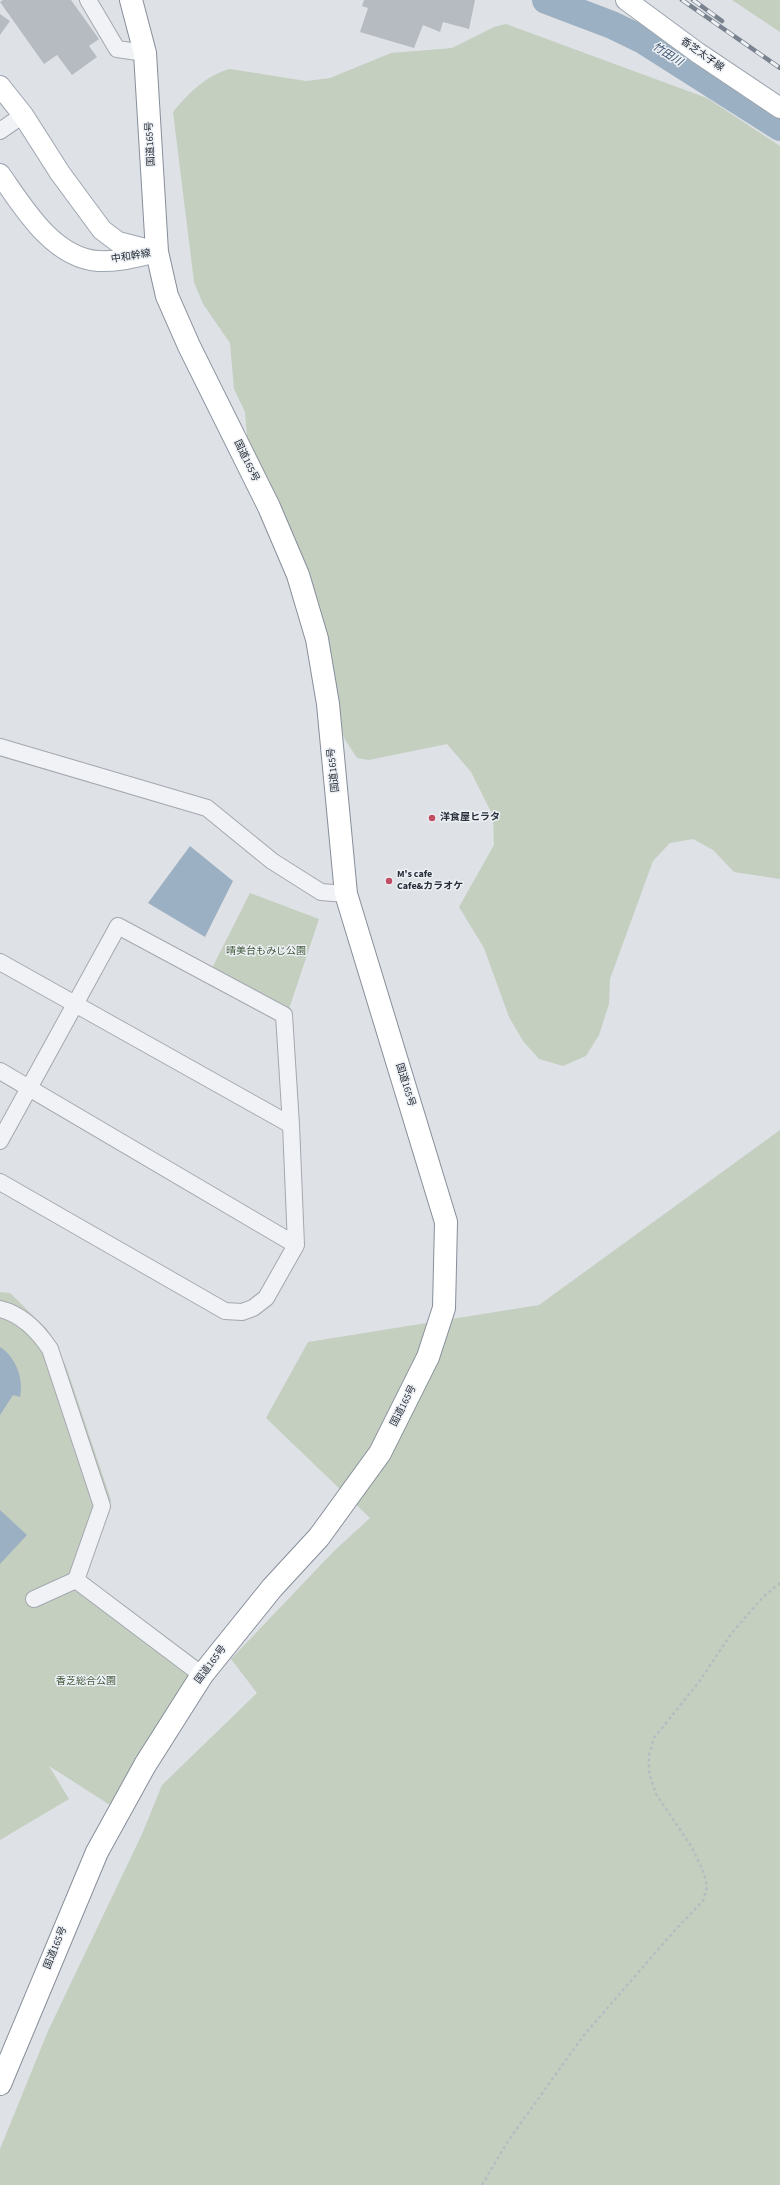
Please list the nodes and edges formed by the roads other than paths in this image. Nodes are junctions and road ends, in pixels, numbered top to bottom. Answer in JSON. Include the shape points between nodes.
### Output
{"nodes":[{"id":1,"x":88,"y":0,"type":"edge"},
{"id":2,"x":131,"y":0,"type":"edge"},
{"id":3,"x":626,"y":0,"type":"edge"},
{"id":4,"x":145,"y":53,"type":"junction"},
{"id":5,"x":0,"y":86,"type":"edge"},
{"id":6,"x":780,"y":108,"type":"edge"},
{"id":7,"x":23,"y":115,"type":"junction"},
{"id":8,"x":0,"y":131,"type":"edge"},
{"id":9,"x":0,"y":174,"type":"edge"},
{"id":10,"x":157,"y":252,"type":"junction"},
{"id":11,"x":0,"y":747,"type":"edge"},
{"id":12,"x":346,"y":894,"type":"junction"},
{"id":13,"x":0,"y":962,"type":"edge"},
{"id":14,"x":76,"y":1005,"type":"junction"},
{"id":15,"x":0,"y":1071,"type":"edge"},
{"id":16,"x":31,"y":1088,"type":"junction"},
{"id":17,"x":291,"y":1125,"type":"junction"},
{"id":18,"x":0,"y":1141,"type":"edge"},
{"id":19,"x":0,"y":1182,"type":"edge"},
{"id":20,"x":296,"y":1245,"type":"junction"},
{"id":21,"x":0,"y":1309,"type":"edge"},
{"id":22,"x":76,"y":1580,"type":"junction"},
{"id":23,"x":34,"y":1600,"type":"dead end"},
{"id":24,"x":202,"y":1675,"type":"junction"},
{"id":25,"x":0,"y":2084,"type":"edge"}],
"edges":[{"from":1,"to":4,"type":"street","via":[[117,50]]},
{"from":2,"to":4,"type":"highway","name":"国道165号"},
{"from":3,"to":6,"type":"main road","name":"香芝太子線","via":[[698,53]]},
{"from":4,"to":10,"type":"highway","name":"国道165号"},
{"from":5,"to":7,"type":"main road","name":"中和幹線"},
{"from":7,"to":8,"type":"street"},
{"from":7,"to":10,"type":"main road","name":"中和幹線","via":[[60,173],[102,230],[118,242]]},
{"from":9,"to":10,"type":"main road","name":"中和幹線","via":[[45,234],[72,253],[97,261],[126,259]]},
{"from":10,"to":12,"type":"highway","name":"国道165号","via":[[167,296],[269,507],[298,575],[317,640],[328,704]]},
{"from":11,"to":12,"type":"street","via":[[206,808],[272,861],[321,892]]},
{"from":12,"to":24,"type":"highway","name":"国道165号","via":[[446,1222],[444,1308],[428,1357],[380,1454],[319,1537],[272,1588]]},
{"from":13,"to":14,"type":"street"},
{"from":14,"to":16,"type":"street"},
{"from":14,"to":17,"type":"street"},
{"from":14,"to":17,"type":"street","via":[[118,926],[284,1015]]},
{"from":15,"to":16,"type":"street"},
{"from":16,"to":18,"type":"street"},
{"from":16,"to":20,"type":"street"},
{"from":17,"to":20,"type":"street"},
{"from":19,"to":20,"type":"street","via":[[224,1310],[242,1312],[253,1308],[266,1298]]},
{"from":21,"to":22,"type":"street","via":[[20,1318],[33,1328],[50,1349],[102,1506]]},
{"from":22,"to":23,"type":"street"},
{"from":22,"to":24,"type":"street"},
{"from":24,"to":25,"type":"highway","name":"国道165号","via":[[145,1765],[97,1852]]}]}
